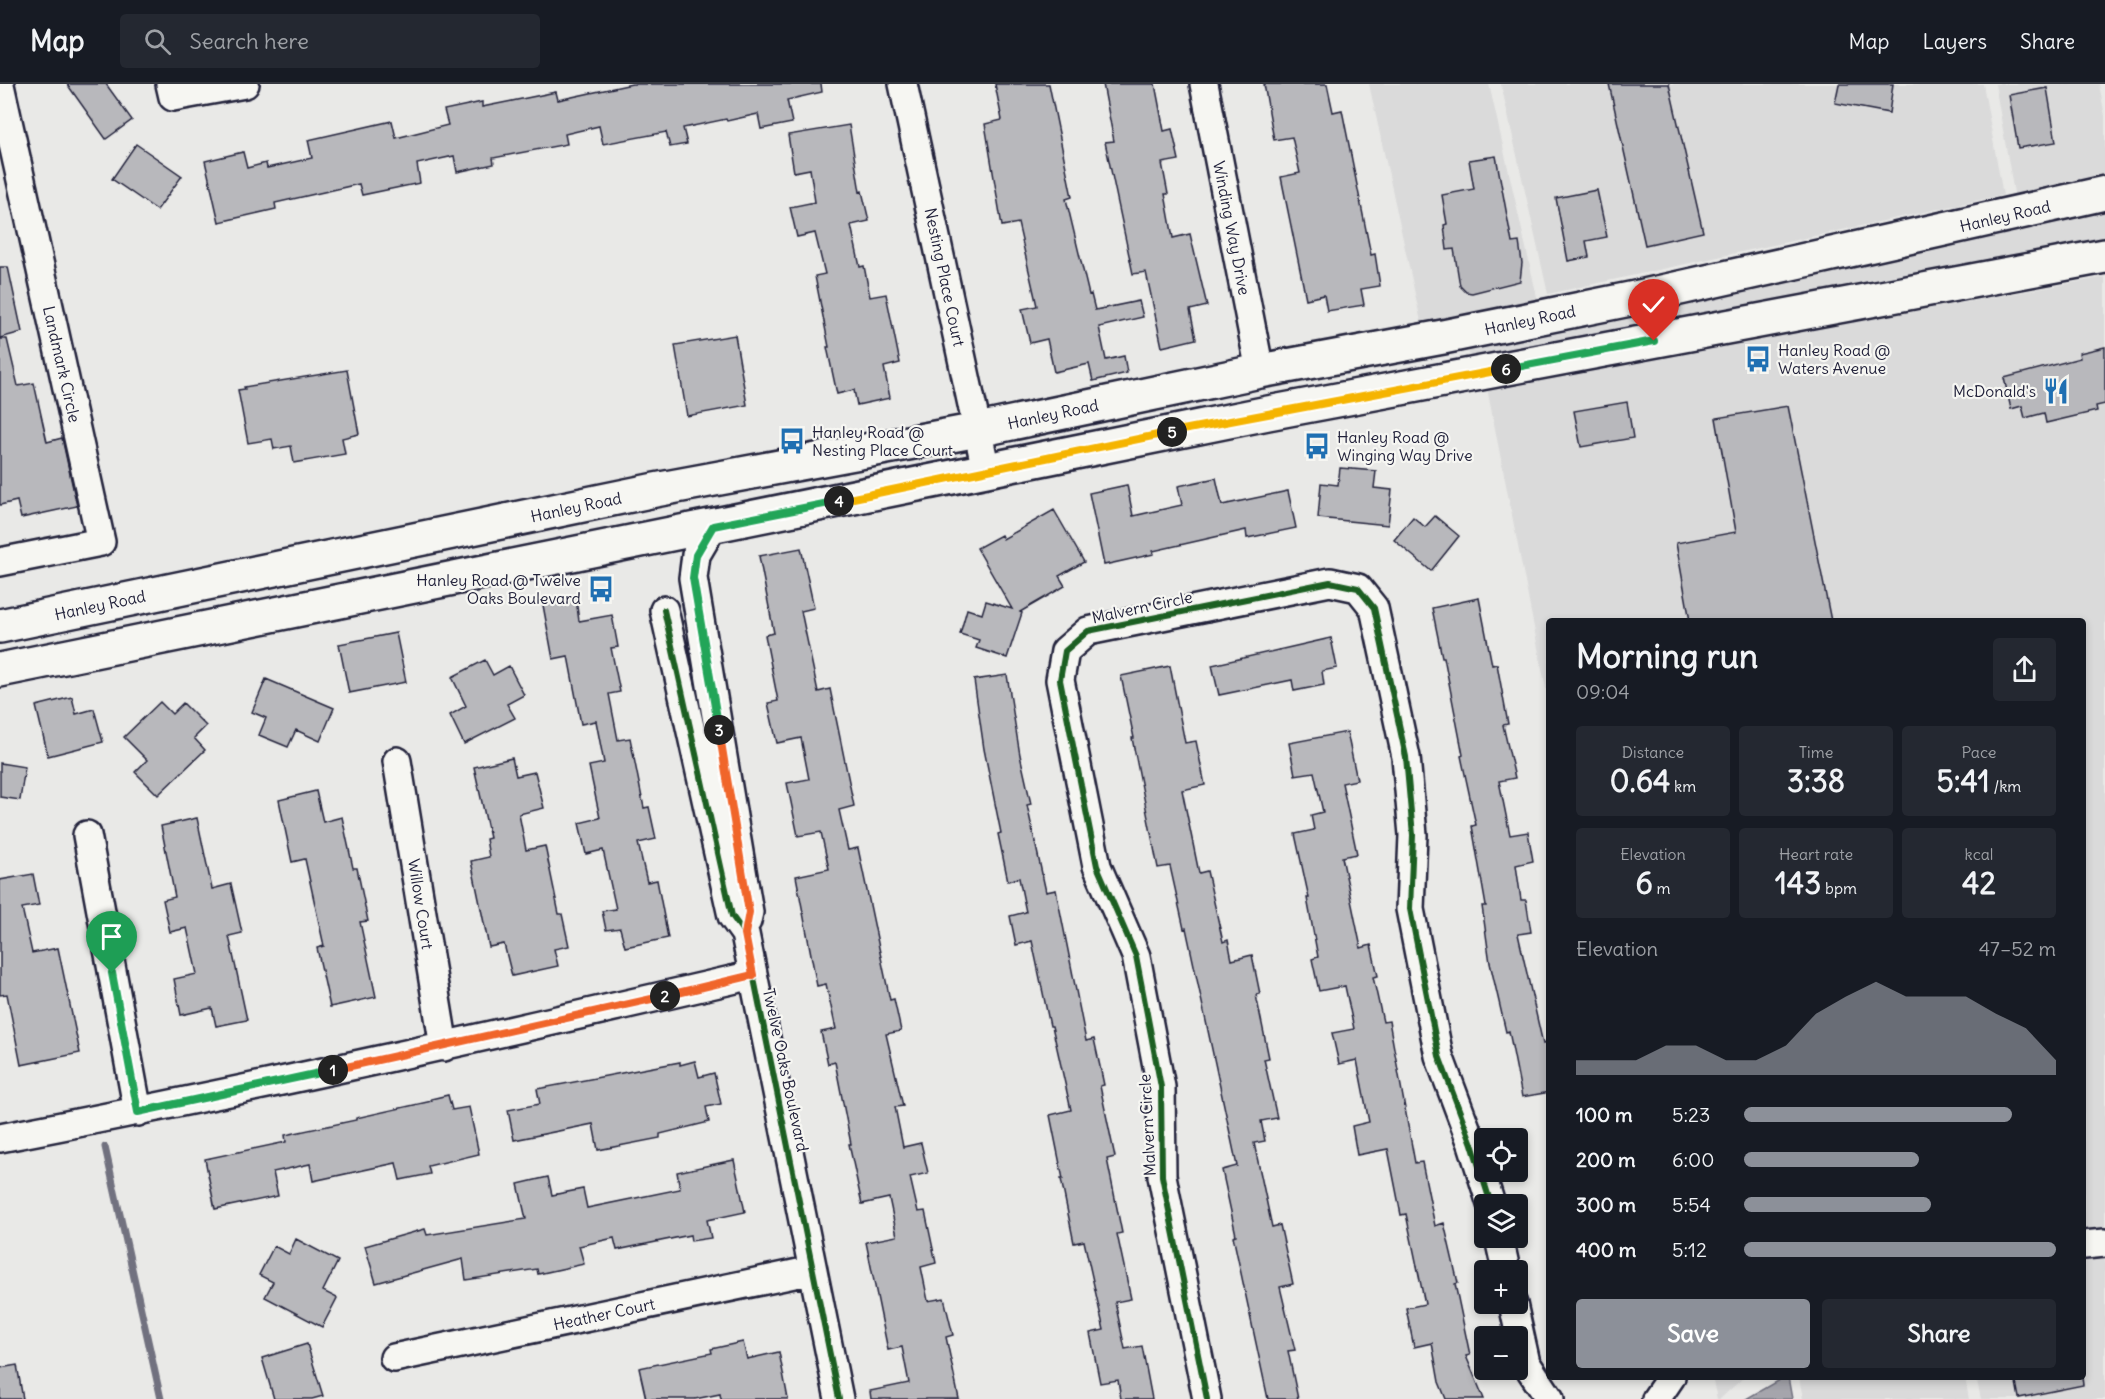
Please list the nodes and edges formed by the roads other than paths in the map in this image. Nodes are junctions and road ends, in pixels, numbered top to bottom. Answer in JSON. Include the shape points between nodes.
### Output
{"nodes":[{"id":1,"x":170,"y":84,"type":"edge"},
{"id":2,"x":245,"y":84,"type":"edge"},
{"id":3,"x":903,"y":84,"type":"edge"},
{"id":4,"x":1204,"y":84,"type":"edge"},
{"id":5,"x":0,"y":85,"type":"edge"},
{"id":6,"x":4,"y":120,"type":"edge"},
{"id":7,"x":2105,"y":193,"type":"edge"},
{"id":8,"x":2105,"y":256,"type":"edge"},
{"id":9,"x":1431,"y":340,"type":"junction"},
{"id":10,"x":1260,"y":371,"type":"junction"},
{"id":11,"x":1415,"y":386,"type":"junction"},
{"id":12,"x":978,"y":430,"type":"junction"},
{"id":13,"x":986,"y":470,"type":"junction"},
{"id":14,"x":683,"y":485,"type":"junction"},
{"id":15,"x":713,"y":526,"type":"junction"},
{"id":16,"x":0,"y":562,"type":"edge"},
{"id":17,"x":503,"y":569,"type":"junction"},
{"id":18,"x":664,"y":610,"type":"dead end"},
{"id":19,"x":0,"y":626,"type":"edge"},
{"id":20,"x":707,"y":659,"type":"junction"},
{"id":21,"x":676,"y":665,"type":"junction"},
{"id":22,"x":0,"y":670,"type":"edge"},
{"id":23,"x":397,"y":761,"type":"dead end"},
{"id":24,"x":87,"y":835,"type":"dead end"},
{"id":25,"x":745,"y":934,"type":"junction"},
{"id":26,"x":753,"y":975,"type":"junction"},
{"id":27,"x":444,"y":1047,"type":"junction"},
{"id":28,"x":138,"y":1112,"type":"junction"},
{"id":29,"x":0,"y":1138,"type":"edge"},
{"id":30,"x":1488,"y":1194,"type":"edge"},
{"id":31,"x":813,"y":1270,"type":"junction"},
{"id":32,"x":1515,"y":1314,"type":"edge"},
{"id":33,"x":394,"y":1358,"type":"dead end"},
{"id":34,"x":1669,"y":1380,"type":"edge"},
{"id":35,"x":839,"y":1399,"type":"edge"},
{"id":36,"x":1208,"y":1399,"type":"edge"},
{"id":37,"x":1550,"y":1399,"type":"edge"},
{"id":38,"x":1656,"y":1399,"type":"edge"}],
"edges":[{"from":1,"to":2,"type":"street","via":[[173,97]]},
{"from":3,"to":12,"type":"street","name":"Nesting Place Court"},
{"from":4,"to":10,"type":"street","name":"Winding Way Drive"},
{"from":5,"to":6,"type":"street","name":"Landmark Circle"},
{"from":6,"to":16,"type":"street","name":"Landmark Circle","via":[[101,542]]},
{"from":7,"to":9,"type":"main road","name":"Hanley Road","via":[[1647,296]]},
{"from":8,"to":11,"type":"main road"},
{"from":9,"to":10,"type":"main road","name":"Hanley Road"},
{"from":9,"to":11,"type":"main road"},
{"from":10,"to":12,"type":"main road","name":"Hanley Road"},
{"from":11,"to":13,"type":"main road"},
{"from":12,"to":13,"type":"street","name":"Nesting Place Court"},
{"from":12,"to":14,"type":"main road","name":"Hanley Road"},
{"from":13,"to":15,"type":"main road"},
{"from":14,"to":17,"type":"main road","via":[[676,503],[665,514],[527,543],[517,547]]},
{"from":14,"to":19,"type":"main road","name":"Hanley Road"},
{"from":15,"to":17,"type":"main road"},
{"from":15,"to":20,"type":"street","name":"Twelve Oaks Boulevard","via":[[696,555],[693,578]]},
{"from":17,"to":22,"type":"main road"},
{"from":18,"to":21,"type":"street","name":"Twelve Oaks Boulevard"},
{"from":20,"to":21,"type":"street"},
{"from":20,"to":25,"type":"street","name":"Twelve Oaks Boulevard","via":[[749,912]]},
{"from":21,"to":25,"type":"street","name":"Twelve Oaks Boulevard","via":[[732,916]]},
{"from":23,"to":27,"type":"street","name":"Willow Court"},
{"from":24,"to":28,"type":"street"},
{"from":25,"to":26,"type":"street","name":"Twelve Oaks Boulevard"},
{"from":26,"to":27,"type":"street"},
{"from":26,"to":31,"type":"street","name":"Twelve Oaks Boulevard"},
{"from":27,"to":28,"type":"street"},
{"from":28,"to":29,"type":"street"},
{"from":30,"to":36,"type":"street","name":"Malvern Circle","via":[[1439,1056],[1410,909],[1413,835],[1406,757],[1374,608],[1358,588],[1330,582],[1088,631],[1065,651],[1060,680],[1097,866],[1136,956],[1161,1087],[1162,1176]]},
{"from":31,"to":33,"type":"street","name":"Heather Court"},
{"from":31,"to":35,"type":"street","name":"Twelve Oaks Boulevard"},
{"from":32,"to":37,"type":"street","via":[[1526,1363]]},
{"from":34,"to":38,"type":"street"}]}
